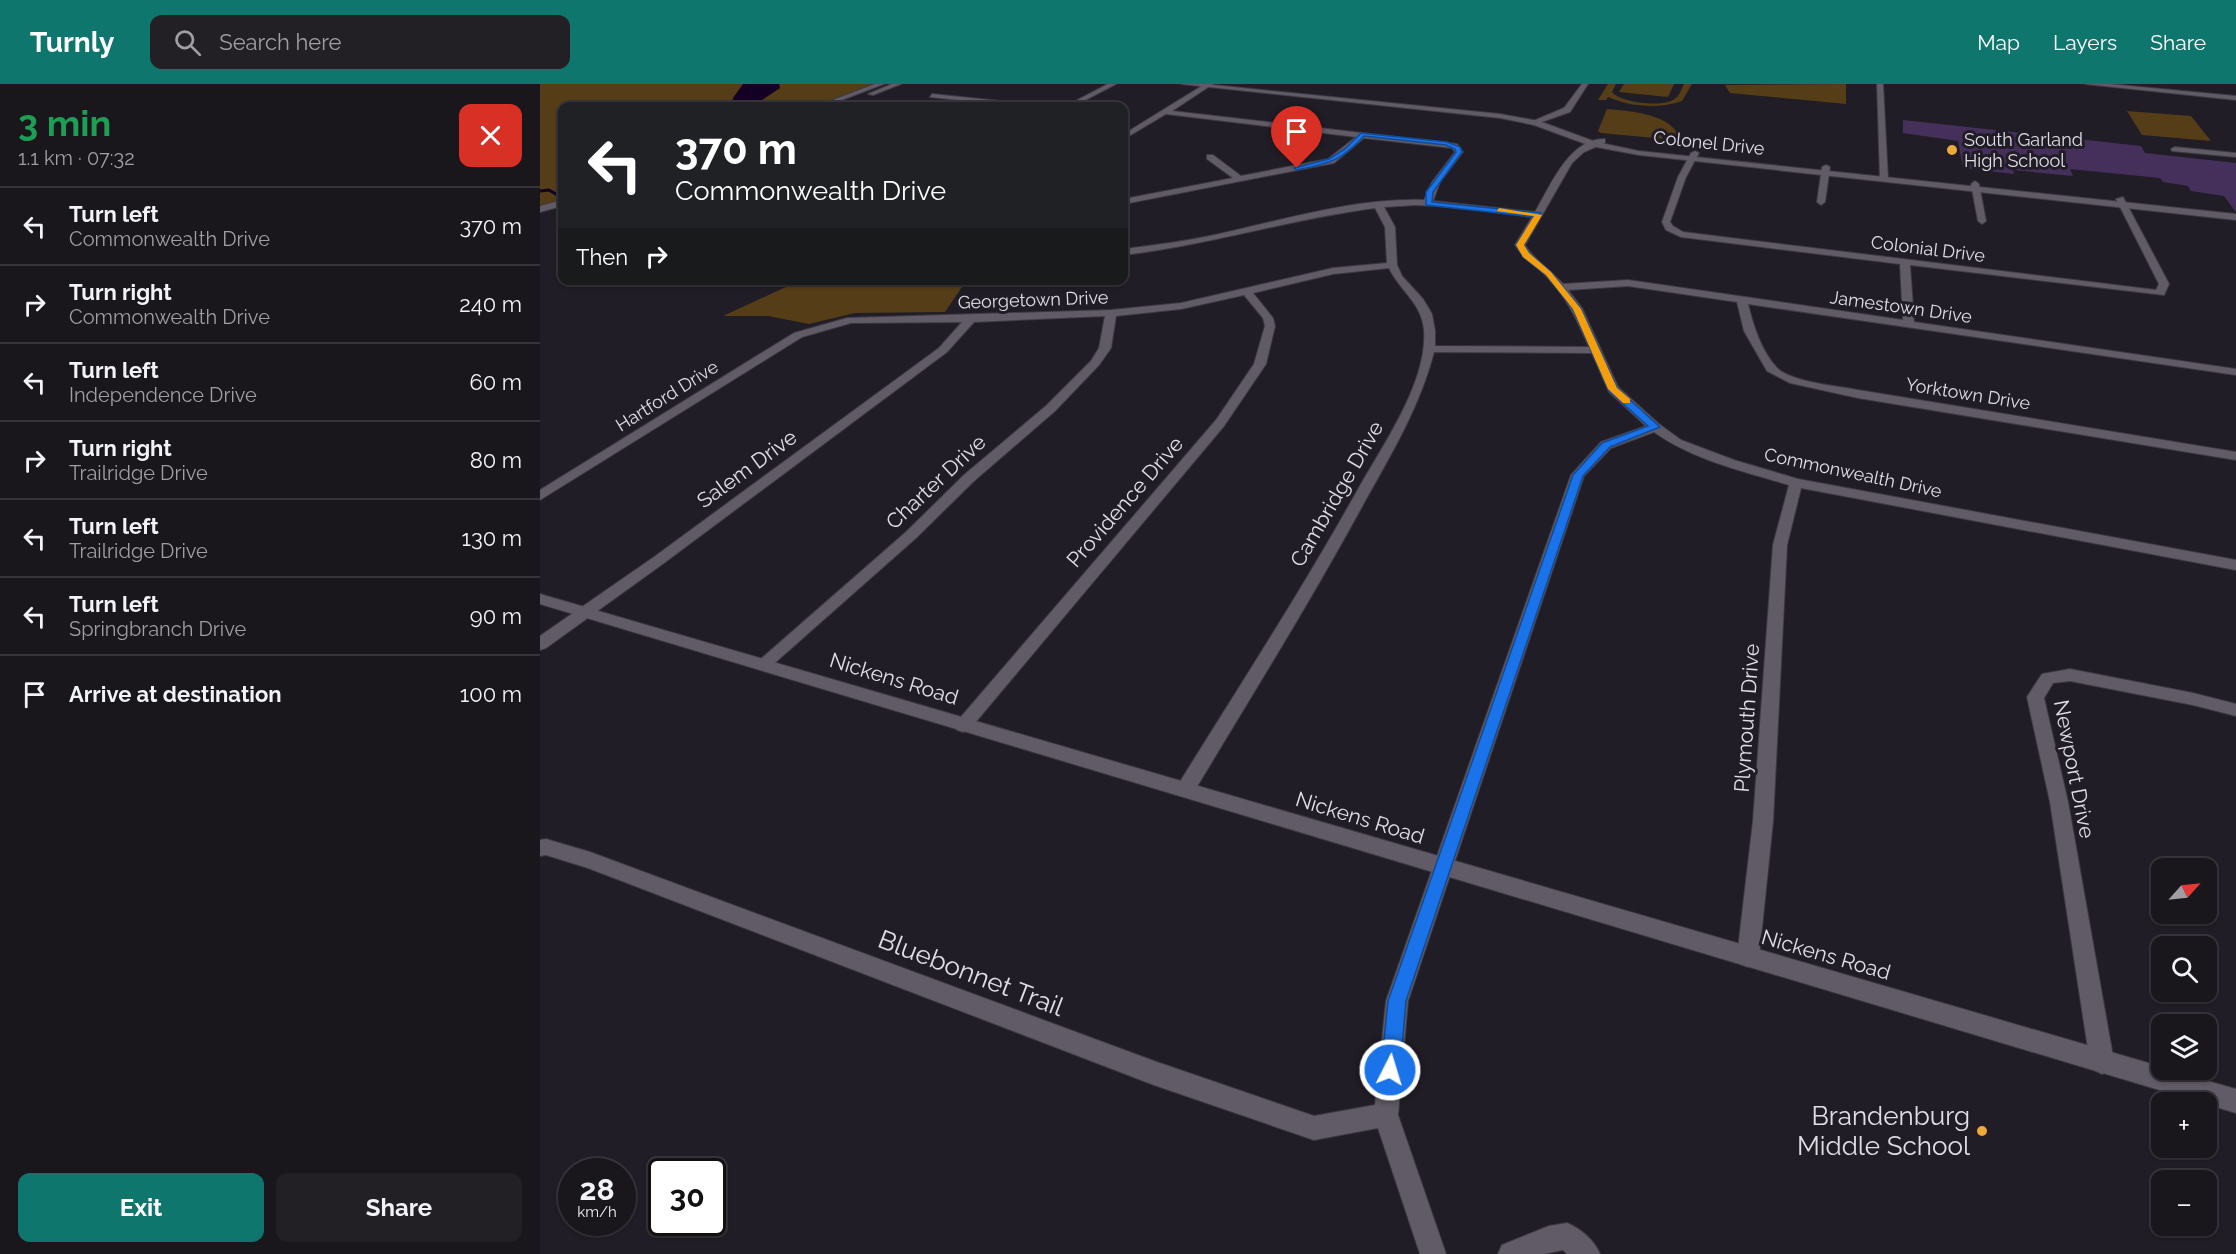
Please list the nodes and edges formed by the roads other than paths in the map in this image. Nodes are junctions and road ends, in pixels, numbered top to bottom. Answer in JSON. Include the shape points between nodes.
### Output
{"nodes":[{"id":1,"x":881,"y":84,"type":"edge"},
{"id":2,"x":898,"y":84,"type":"edge"},
{"id":3,"x":1113,"y":84,"type":"edge"},
{"id":4,"x":1184,"y":84,"type":"edge"},
{"id":5,"x":1232,"y":84,"type":"edge"},
{"id":6,"x":1880,"y":84,"type":"edge"},
{"id":7,"x":2088,"y":84,"type":"edge"},
{"id":8,"x":2110,"y":84,"type":"edge"},
{"id":9,"x":1208,"y":85,"type":"edge"},
{"id":10,"x":1582,"y":85,"type":"edge"},
{"id":11,"x":932,"y":96,"type":"dead end"},
{"id":12,"x":2236,"y":96,"type":"edge"},
{"id":13,"x":832,"y":102,"type":"edge"},
{"id":14,"x":851,"y":102,"type":"edge"},
{"id":15,"x":990,"y":102,"type":"edge"},
{"id":16,"x":1078,"y":102,"type":"edge"},
{"id":17,"x":1165,"y":112,"type":"junction"},
{"id":18,"x":1540,"y":122,"type":"junction"},
{"id":19,"x":1363,"y":134,"type":"junction"},
{"id":20,"x":1128,"y":135,"type":"edge"},
{"id":21,"x":1598,"y":143,"type":"junction"},
{"id":22,"x":2175,"y":149,"type":"dead end"},
{"id":23,"x":2236,"y":155,"type":"edge"},
{"id":24,"x":1694,"y":156,"type":"junction"},
{"id":25,"x":1210,"y":157,"type":"dead end"},
{"id":26,"x":1826,"y":170,"type":"junction"},
{"id":27,"x":1884,"y":176,"type":"junction"},
{"id":28,"x":1241,"y":180,"type":"junction"},
{"id":29,"x":1976,"y":186,"type":"junction"},
{"id":30,"x":1128,"y":201,"type":"edge"},
{"id":31,"x":1821,"y":202,"type":"dead end"},
{"id":32,"x":2121,"y":202,"type":"junction"},
{"id":33,"x":1428,"y":203,"type":"junction"},
{"id":34,"x":558,"y":204,"type":"edge"},
{"id":35,"x":1377,"y":204,"type":"junction"},
{"id":36,"x":540,"y":209,"type":"edge"},
{"id":37,"x":2236,"y":212,"type":"edge"},
{"id":38,"x":558,"y":213,"type":"edge"},
{"id":39,"x":1538,"y":215,"type":"junction"},
{"id":40,"x":540,"y":218,"type":"edge"},
{"id":41,"x":2236,"y":218,"type":"edge"},
{"id":42,"x":1982,"y":221,"type":"dead end"},
{"id":43,"x":1128,"y":251,"type":"edge"},
{"id":44,"x":1905,"y":262,"type":"junction"},
{"id":45,"x":1392,"y":265,"type":"junction"},
{"id":46,"x":1560,"y":287,"type":"junction"},
{"id":47,"x":1247,"y":292,"type":"junction"},
{"id":48,"x":1742,"y":301,"type":"junction"},
{"id":49,"x":1111,"y":313,"type":"junction"},
{"id":50,"x":971,"y":319,"type":"junction"},
{"id":51,"x":1909,"y":325,"type":"junction"},
{"id":52,"x":814,"y":329,"type":"joint"},
{"id":53,"x":1429,"y":349,"type":"junction"},
{"id":54,"x":1595,"y":350,"type":"junction"},
{"id":55,"x":2236,"y":372,"type":"edge"},
{"id":56,"x":1655,"y":427,"type":"junction"},
{"id":57,"x":2236,"y":456,"type":"edge"},
{"id":58,"x":1796,"y":483,"type":"junction"},
{"id":59,"x":540,"y":496,"type":"edge"},
{"id":60,"x":2236,"y":565,"type":"edge"},
{"id":61,"x":540,"y":600,"type":"edge"},
{"id":62,"x":585,"y":613,"type":"junction"},
{"id":63,"x":540,"y":644,"type":"edge"},
{"id":64,"x":763,"y":664,"type":"junction"},
{"id":65,"x":2236,"y":710,"type":"edge"},
{"id":66,"x":963,"y":725,"type":"junction"},
{"id":67,"x":1185,"y":790,"type":"junction"},
{"id":68,"x":540,"y":849,"type":"edge"},
{"id":69,"x":1443,"y":867,"type":"junction"},
{"id":70,"x":1748,"y":957,"type":"junction"},
{"id":71,"x":2102,"y":1062,"type":"junction"},
{"id":72,"x":2236,"y":1101,"type":"edge"},
{"id":73,"x":1386,"y":1115,"type":"junction"},
{"id":74,"x":1433,"y":1254,"type":"edge"},
{"id":75,"x":1511,"y":1254,"type":"edge"},
{"id":76,"x":1587,"y":1254,"type":"edge"}],
"edges":[{"from":1,"to":13,"type":"street"},
{"from":2,"to":14,"type":"street"},
{"from":3,"to":16,"type":"street"},
{"from":4,"to":9,"type":"street","name":"Colonel Drive"},
{"from":5,"to":18,"type":"street","name":"Colonel Drive","via":[[1487,110]]},
{"from":6,"to":27,"type":"street"},
{"from":7,"to":12,"type":"street"},
{"from":8,"to":12,"type":"street"},
{"from":9,"to":17,"type":"street"},
{"from":9,"to":18,"type":"street","name":"Colonel Drive"},
{"from":10,"to":18,"type":"street","via":[[1567,110]]},
{"from":11,"to":15,"type":"street"},
{"from":17,"to":19,"type":"street"},
{"from":17,"to":20,"type":"street"},
{"from":18,"to":21,"type":"street","name":"Colonel Drive"},
{"from":19,"to":28,"type":"street","via":[[1331,161]]},
{"from":19,"to":33,"type":"street","via":[[1458,148],[1430,192]]},
{"from":21,"to":24,"type":"street","name":"Colonel Drive","via":[[1640,153]]},
{"from":21,"to":39,"type":"street","name":"Commonwealth Drive","via":[[1581,150],[1569,162]]},
{"from":22,"to":23,"type":"street"},
{"from":24,"to":26,"type":"street","name":"Colonel Drive"},
{"from":24,"to":44,"type":"street","name":"Colonial Drive","via":[[1666,222],[1669,228],[1682,234]]},
{"from":25,"to":28,"type":"street"},
{"from":26,"to":27,"type":"street","name":"Colonel Drive"},
{"from":26,"to":31,"type":"street"},
{"from":27,"to":29,"type":"street","name":"Colonel Drive"},
{"from":28,"to":30,"type":"street"},
{"from":29,"to":32,"type":"street","name":"Colonel Drive"},
{"from":29,"to":42,"type":"street"},
{"from":32,"to":37,"type":"street","name":"Colonel Drive"},
{"from":32,"to":41,"type":"street","name":"Colonel Drive"},
{"from":32,"to":44,"type":"street","name":"Colonial Drive","via":[[2164,284],[2160,293]]},
{"from":33,"to":35,"type":"street"},
{"from":33,"to":39,"type":"street"},
{"from":34,"to":36,"type":"street"},
{"from":35,"to":43,"type":"street"},
{"from":35,"to":45,"type":"street","via":[[1390,227]]},
{"from":38,"to":40,"type":"street"},
{"from":39,"to":46,"type":"street","name":"Commonwealth Drive","via":[[1520,245]]},
{"from":44,"to":51,"type":"street"},
{"from":45,"to":47,"type":"street","name":"Georgetown Drive","via":[[1333,271]]},
{"from":45,"to":53,"type":"street","name":"Cambridge Drive","via":[[1426,315]]},
{"from":46,"to":48,"type":"street","name":"Jamestown Drive","via":[[1628,284]]},
{"from":46,"to":54,"type":"street","name":"Commonwealth Drive","via":[[1577,309]]},
{"from":47,"to":49,"type":"street","name":"Georgetown Drive","via":[[1181,306]]},
{"from":47,"to":66,"type":"street","name":"Providence Drive","via":[[1270,326],[1260,364],[1220,423]]},
{"from":48,"to":51,"type":"street","name":"Jamestown Drive"},
{"from":48,"to":57,"type":"street","name":"Yorktown Drive","via":[[1749,331],[1773,371],[1794,381]]},
{"from":49,"to":50,"type":"street","name":"Georgetown Drive"},
{"from":49,"to":64,"type":"street","name":"Charter Drive","via":[[1105,348],[1059,400]]},
{"from":50,"to":52,"type":"street","name":"Georgetown Drive","via":[[851,320]]},
{"from":50,"to":62,"type":"street","name":"Salem Drive","via":[[943,350]]},
{"from":51,"to":55,"type":"street","name":"Jamestown Drive"},
{"from":52,"to":59,"type":"street","name":"Hartford Drive","via":[[798,335]]},
{"from":53,"to":54,"type":"street"},
{"from":53,"to":67,"type":"street","name":"Cambridge Drive","via":[[1420,384],[1396,434],[1333,547]]},
{"from":54,"to":56,"type":"street","name":"Commonwealth Drive","via":[[1612,389]]},
{"from":56,"to":58,"type":"street","name":"Commonwealth Drive","via":[[1677,443]]},
{"from":56,"to":69,"type":"street","via":[[1606,445],[1578,475]]},
{"from":58,"to":60,"type":"street","name":"Commonwealth Drive"},
{"from":58,"to":70,"type":"street","name":"Plymouth Drive","via":[[1780,545],[1763,821]]},
{"from":61,"to":62,"type":"street","name":"Nickens Road"},
{"from":62,"to":63,"type":"street","name":"Salem Drive"},
{"from":62,"to":64,"type":"street","name":"Nickens Road"},
{"from":64,"to":66,"type":"street","name":"Nickens Road"},
{"from":65,"to":71,"type":"street","name":"Newport Drive","via":[[2070,675],[2048,678],[2035,697],[2059,802]]},
{"from":66,"to":67,"type":"street","name":"Nickens Road"},
{"from":67,"to":69,"type":"street","name":"Nickens Road"},
{"from":68,"to":73,"type":"street","name":"Bluebonnet Trail","via":[[546,847],[590,860],[1154,1073],[1314,1128]]},
{"from":69,"to":70,"type":"street","name":"Nickens Road"},
{"from":69,"to":73,"type":"street","via":[[1397,1001]]},
{"from":70,"to":71,"type":"street","name":"Nickens Road"},
{"from":71,"to":72,"type":"street","name":"Nickens Road"},
{"from":73,"to":74,"type":"street"},
{"from":75,"to":76,"type":"street","via":[[1567,1236]]}]}
